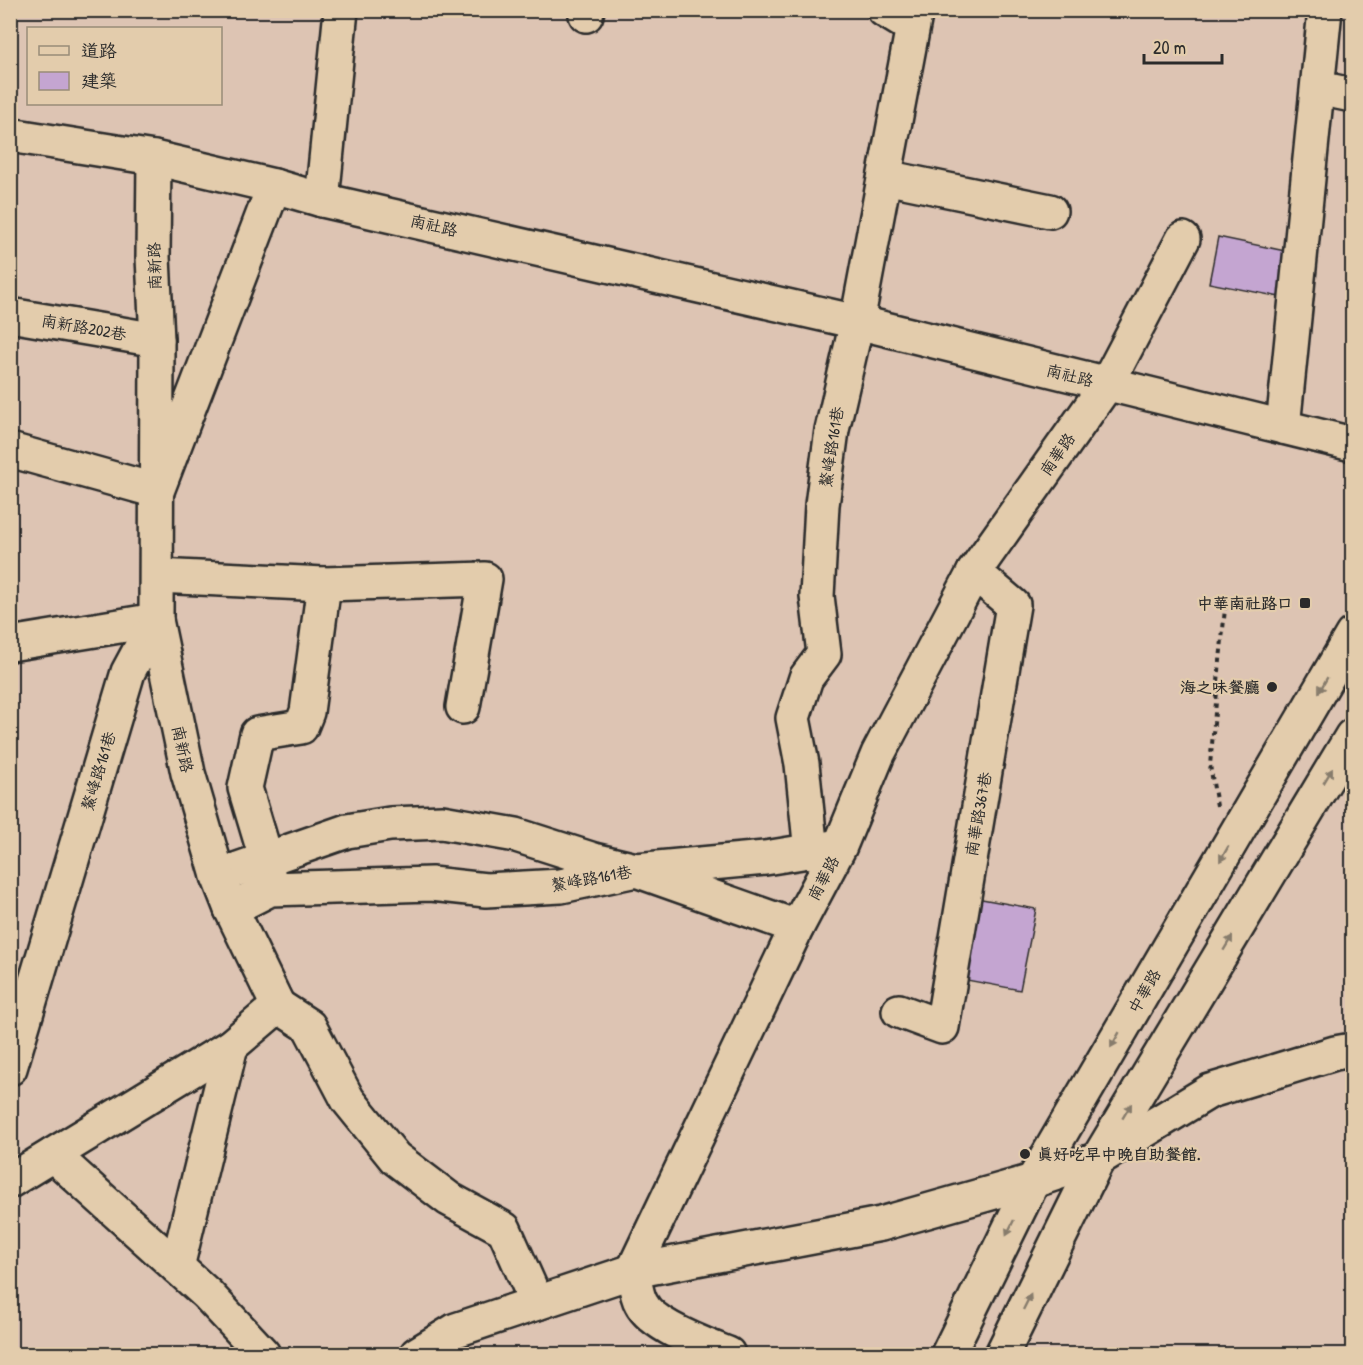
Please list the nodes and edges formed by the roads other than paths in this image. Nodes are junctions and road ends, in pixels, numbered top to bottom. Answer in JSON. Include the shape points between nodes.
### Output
{"nodes":[{"id":1,"x":341,"y":10,"type":"edge"},
{"id":2,"x":884,"y":10,"type":"edge"},
{"id":3,"x":1325,"y":10,"type":"edge"},
{"id":4,"x":914,"y":19,"type":"edge"},
{"id":5,"x":1318,"y":88,"type":"junction"},
{"id":6,"x":1353,"y":95,"type":"edge"},
{"id":7,"x":10,"y":135,"type":"edge"},
{"id":8,"x":154,"y":158,"type":"junction"},
{"id":9,"x":885,"y":177,"type":"junction"},
{"id":10,"x":274,"y":186,"type":"junction"},
{"id":11,"x":322,"y":200,"type":"junction"},
{"id":12,"x":1050,"y":211,"type":"dead end"},
{"id":13,"x":1184,"y":239,"type":"dead end"},
{"id":14,"x":10,"y":315,"type":"edge"},
{"id":15,"x":857,"y":322,"type":"junction"},
{"id":16,"x":157,"y":340,"type":"junction"},
{"id":17,"x":1107,"y":384,"type":"junction"},
{"id":18,"x":1283,"y":427,"type":"junction"},
{"id":19,"x":1353,"y":444,"type":"edge"},
{"id":20,"x":10,"y":450,"type":"edge"},
{"id":21,"x":157,"y":491,"type":"junction"},
{"id":22,"x":974,"y":572,"type":"junction"},
{"id":23,"x":157,"y":576,"type":"junction"},
{"id":24,"x":324,"y":585,"type":"junction"},
{"id":25,"x":156,"y":620,"type":"junction"},
{"id":26,"x":1353,"y":635,"type":"edge"},
{"id":27,"x":10,"y":644,"type":"edge"},
{"id":28,"x":463,"y":707,"type":"dead end"},
{"id":29,"x":1353,"y":736,"type":"edge"},
{"id":30,"x":826,"y":849,"type":"junction"},
{"id":31,"x":636,"y":870,"type":"junction"},
{"id":32,"x":268,"y":873,"type":"junction"},
{"id":33,"x":218,"y":876,"type":"junction"},
{"id":34,"x":231,"y":909,"type":"junction"},
{"id":35,"x":797,"y":927,"type":"junction"},
{"id":36,"x":278,"y":1006,"type":"junction"},
{"id":37,"x":899,"y":1011,"type":"dead end"},
{"id":38,"x":231,"y":1046,"type":"junction"},
{"id":39,"x":1353,"y":1050,"type":"edge"},
{"id":40,"x":10,"y":1068,"type":"edge"},
{"id":41,"x":53,"y":1155,"type":"junction"},
{"id":42,"x":1098,"y":1159,"type":"junction"},
{"id":43,"x":10,"y":1181,"type":"edge"},
{"id":44,"x":1033,"y":1181,"type":"junction"},
{"id":45,"x":177,"y":1267,"type":"junction"},
{"id":46,"x":633,"y":1271,"type":"junction"},
{"id":47,"x":537,"y":1303,"type":"junction"},
{"id":48,"x":263,"y":1354,"type":"edge"},
{"id":49,"x":417,"y":1354,"type":"edge"},
{"id":50,"x":728,"y":1354,"type":"edge"},
{"id":51,"x":948,"y":1354,"type":"edge"},
{"id":52,"x":1002,"y":1354,"type":"edge"}],
"edges":[{"from":1,"to":11,"type":"street"},
{"from":2,"to":4,"type":"street"},
{"from":3,"to":5,"type":"street"},
{"from":4,"to":9,"type":"street"},
{"from":5,"to":6,"type":"street"},
{"from":5,"to":18,"type":"street"},
{"from":7,"to":8,"type":"street","name":"南社路"},
{"from":8,"to":10,"type":"street","name":"南社路"},
{"from":8,"to":16,"type":"street","name":"南新路"},
{"from":9,"to":12,"type":"street"},
{"from":9,"to":15,"type":"street"},
{"from":10,"to":11,"type":"street","name":"南社路"},
{"from":10,"to":21,"type":"street"},
{"from":11,"to":15,"type":"street","name":"南社路"},
{"from":13,"to":17,"type":"street","name":"南華路"},
{"from":14,"to":16,"type":"street","name":"南新路202巷"},
{"from":15,"to":17,"type":"street","name":"南社路"},
{"from":15,"to":30,"type":"street","name":"鰲峰路161巷","via":[[832,430],[822,505],[817,596],[824,654],[806,678],[793,718]]},
{"from":16,"to":21,"type":"street","name":"南新路"},
{"from":17,"to":18,"type":"street","name":"南社路"},
{"from":17,"to":22,"type":"street","name":"南華路"},
{"from":18,"to":19,"type":"street","name":"南社路"},
{"from":20,"to":21,"type":"street"},
{"from":21,"to":23,"type":"street","name":"南新路"},
{"from":22,"to":30,"type":"street","name":"南華路"},
{"from":22,"to":37,"type":"street","name":"南華路367巷","via":[[1013,605],[942,1027]]},
{"from":23,"to":24,"type":"street"},
{"from":23,"to":25,"type":"street","name":"南新路"},
{"from":24,"to":28,"type":"street","via":[[485,579]]},
{"from":24,"to":32,"type":"street","via":[[302,727],[257,734],[247,778],[245,789]]},
{"from":25,"to":27,"type":"street"},
{"from":25,"to":33,"type":"street","name":"南新路","via":[[188,773]]},
{"from":25,"to":40,"type":"street","name":"鰲峰路161巷","via":[[128,672]]},
{"from":26,"to":44,"type":"street","name":"中華路","one_way":true},
{"from":42,"to":29,"type":"street","one_way":true},
{"from":30,"to":31,"type":"street","name":"鰲峰路161巷"},
{"from":30,"to":35,"type":"street","name":"南華路"},
{"from":31,"to":32,"type":"street","name":"鰲峰路161巷","via":[[561,886],[486,890]]},
{"from":31,"to":32,"type":"street","via":[[516,835],[442,822],[347,831]]},
{"from":31,"to":35,"type":"street"},
{"from":32,"to":33,"type":"street"},
{"from":32,"to":34,"type":"street","name":"鰲峰路161巷"},
{"from":33,"to":34,"type":"street","name":"南新路"},
{"from":34,"to":36,"type":"street","name":"南新路"},
{"from":35,"to":46,"type":"street","name":"南華路"},
{"from":36,"to":38,"type":"street"},
{"from":36,"to":47,"type":"street","via":[[309,1026],[348,1100],[395,1158],[449,1199],[504,1228]]},
{"from":38,"to":41,"type":"street"},
{"from":38,"to":45,"type":"street"},
{"from":39,"to":42,"type":"street","via":[[1210,1091]]},
{"from":41,"to":43,"type":"street"},
{"from":41,"to":45,"type":"street"},
{"from":42,"to":44,"type":"street"},
{"from":52,"to":42,"type":"street","one_way":true},
{"from":44,"to":46,"type":"street","via":[[882,1224]]},
{"from":44,"to":51,"type":"street","name":"中華路","one_way":true},
{"from":45,"to":48,"type":"street"},
{"from":46,"to":47,"type":"street"},
{"from":46,"to":50,"type":"street","via":[[641,1304],[656,1320]]},
{"from":47,"to":49,"type":"street","via":[[456,1330]]}]}
